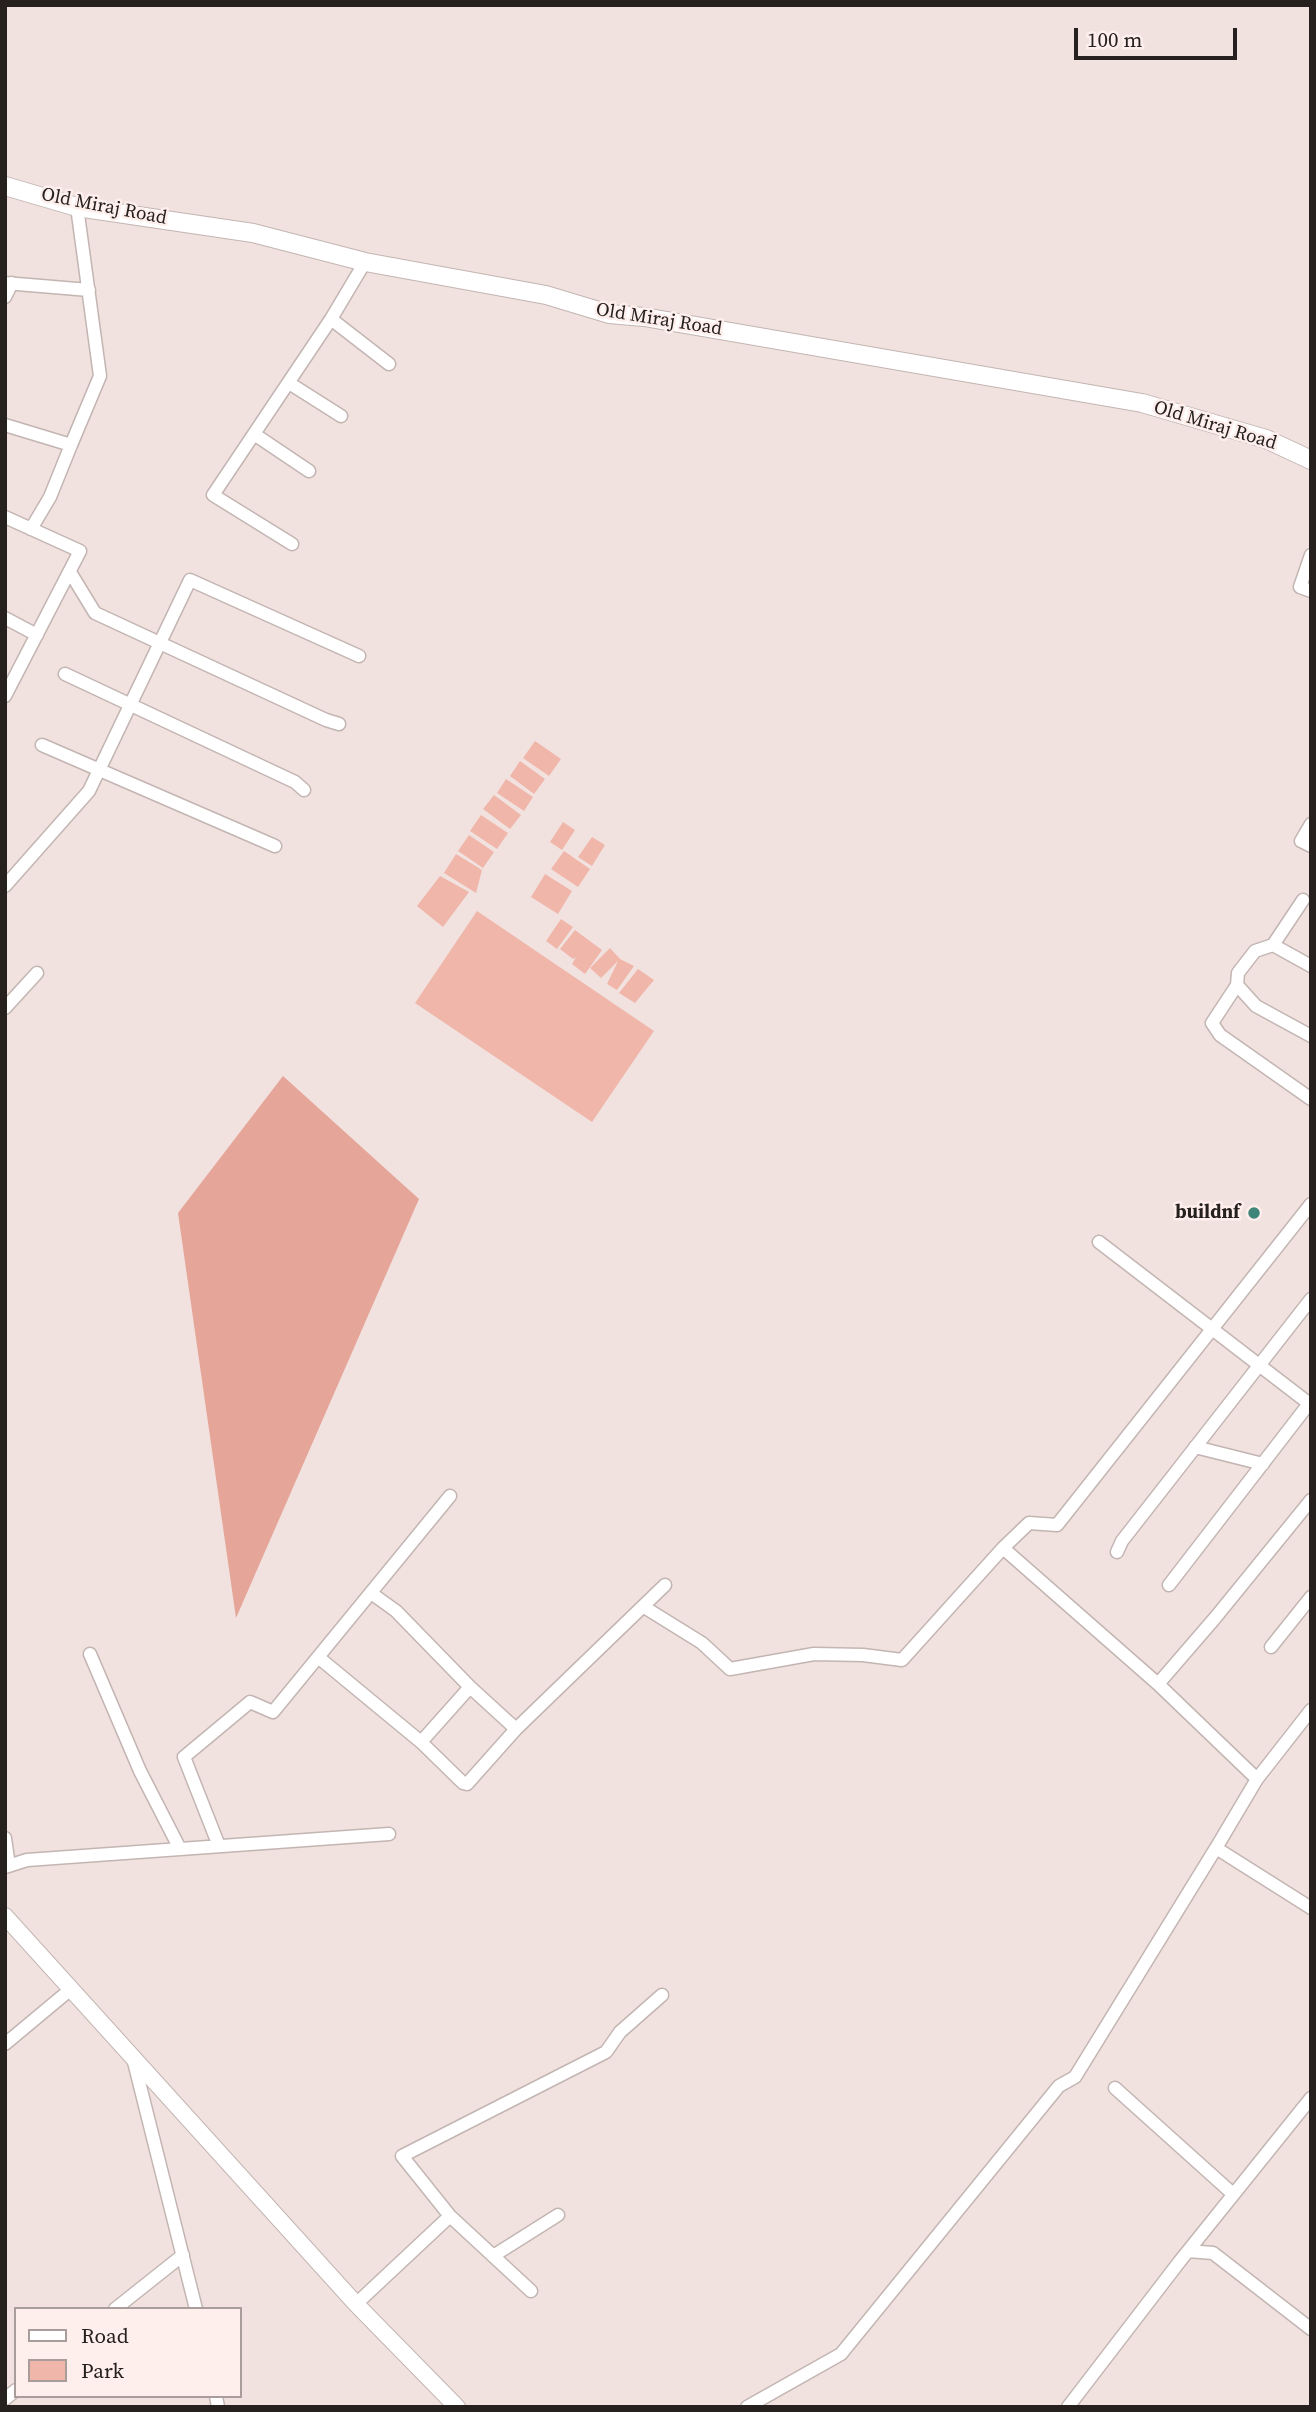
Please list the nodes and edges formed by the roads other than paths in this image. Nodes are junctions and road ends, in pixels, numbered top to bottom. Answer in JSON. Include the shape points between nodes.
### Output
{"nodes":[{"id":1,"x":5,"y":186,"type":"edge"},
{"id":2,"x":78,"y":206,"type":"junction"},
{"id":3,"x":365,"y":262,"type":"junction"},
{"id":4,"x":9,"y":283,"type":"edge"},
{"id":5,"x":89,"y":290,"type":"junction"},
{"id":6,"x":5,"y":297,"type":"edge"},
{"id":7,"x":331,"y":319,"type":"junction"},
{"id":8,"x":389,"y":363,"type":"dead end"},
{"id":9,"x":289,"y":383,"type":"junction"},
{"id":10,"x":341,"y":416,"type":"dead end"},
{"id":11,"x":5,"y":425,"type":"edge"},
{"id":12,"x":254,"y":434,"type":"junction"},
{"id":13,"x":71,"y":445,"type":"junction"},
{"id":14,"x":1311,"y":460,"type":"edge"},
{"id":15,"x":309,"y":471,"type":"dead end"},
{"id":16,"x":5,"y":517,"type":"edge"},
{"id":17,"x":31,"y":529,"type":"junction"},
{"id":18,"x":292,"y":544,"type":"dead end"},
{"id":19,"x":1311,"y":555,"type":"edge"},
{"id":20,"x":70,"y":572,"type":"junction"},
{"id":21,"x":1311,"y":592,"type":"edge"},
{"id":22,"x":5,"y":618,"type":"edge"},
{"id":23,"x":37,"y":635,"type":"junction"},
{"id":24,"x":160,"y":643,"type":"junction"},
{"id":25,"x":359,"y":656,"type":"dead end"},
{"id":26,"x":65,"y":674,"type":"dead end"},
{"id":27,"x":5,"y":696,"type":"edge"},
{"id":28,"x":130,"y":705,"type":"junction"},
{"id":29,"x":339,"y":724,"type":"dead end"},
{"id":30,"x":43,"y":745,"type":"dead end"},
{"id":31,"x":99,"y":770,"type":"junction"},
{"id":32,"x":304,"y":790,"type":"dead end"},
{"id":33,"x":1311,"y":824,"type":"edge"},
{"id":34,"x":275,"y":846,"type":"dead end"},
{"id":35,"x":1311,"y":846,"type":"edge"},
{"id":36,"x":5,"y":886,"type":"edge"},
{"id":37,"x":1302,"y":900,"type":"edge"},
{"id":38,"x":1273,"y":944,"type":"junction"},
{"id":39,"x":1311,"y":966,"type":"edge"},
{"id":40,"x":37,"y":973,"type":"dead end"},
{"id":41,"x":1237,"y":985,"type":"junction"},
{"id":42,"x":5,"y":1008,"type":"edge"},
{"id":43,"x":1311,"y":1036,"type":"edge"},
{"id":44,"x":1311,"y":1099,"type":"edge"},
{"id":45,"x":1311,"y":1204,"type":"edge"},
{"id":46,"x":1098,"y":1242,"type":"dead end"},
{"id":47,"x":1311,"y":1299,"type":"edge"},
{"id":48,"x":1212,"y":1329,"type":"junction"},
{"id":49,"x":1259,"y":1365,"type":"junction"},
{"id":50,"x":1310,"y":1403,"type":"edge"},
{"id":51,"x":1195,"y":1447,"type":"junction"},
{"id":52,"x":1263,"y":1464,"type":"junction"},
{"id":53,"x":450,"y":1496,"type":"dead end"},
{"id":54,"x":1311,"y":1500,"type":"edge"},
{"id":55,"x":1003,"y":1548,"type":"junction"},
{"id":56,"x":1116,"y":1552,"type":"dead end"},
{"id":57,"x":665,"y":1585,"type":"dead end"},
{"id":58,"x":1170,"y":1585,"type":"dead end"},
{"id":59,"x":371,"y":1593,"type":"junction"},
{"id":60,"x":1311,"y":1597,"type":"edge"},
{"id":61,"x":644,"y":1607,"type":"junction"},
{"id":62,"x":1271,"y":1647,"type":"dead end"},
{"id":63,"x":90,"y":1654,"type":"dead end"},
{"id":64,"x":318,"y":1657,"type":"junction"},
{"id":65,"x":1157,"y":1684,"type":"junction"},
{"id":66,"x":470,"y":1687,"type":"junction"},
{"id":67,"x":1311,"y":1710,"type":"edge"},
{"id":68,"x":516,"y":1730,"type":"junction"},
{"id":69,"x":421,"y":1742,"type":"junction"},
{"id":70,"x":1257,"y":1779,"type":"junction"},
{"id":71,"x":389,"y":1835,"type":"dead end"},
{"id":72,"x":5,"y":1838,"type":"edge"},
{"id":73,"x":219,"y":1846,"type":"junction"},
{"id":74,"x":1216,"y":1848,"type":"junction"},
{"id":75,"x":180,"y":1849,"type":"junction"},
{"id":76,"x":7,"y":1866,"type":"edge"},
{"id":77,"x":1311,"y":1908,"type":"edge"},
{"id":78,"x":5,"y":1916,"type":"edge"},
{"id":79,"x":71,"y":1989,"type":"junction"},
{"id":80,"x":662,"y":1995,"type":"dead end"},
{"id":81,"x":5,"y":2044,"type":"edge"},
{"id":82,"x":132,"y":2056,"type":"junction"},
{"id":83,"x":1115,"y":2088,"type":"dead end"},
{"id":84,"x":1311,"y":2098,"type":"edge"},
{"id":85,"x":1233,"y":2194,"type":"junction"},
{"id":86,"x":558,"y":2215,"type":"dead end"},
{"id":87,"x":450,"y":2216,"type":"junction"},
{"id":88,"x":1188,"y":2251,"type":"junction"},
{"id":89,"x":183,"y":2255,"type":"junction"},
{"id":90,"x":493,"y":2256,"type":"junction"},
{"id":91,"x":531,"y":2291,"type":"dead end"},
{"id":92,"x":356,"y":2304,"type":"junction"},
{"id":93,"x":118,"y":2307,"type":"edge"},
{"id":94,"x":196,"y":2307,"type":"edge"},
{"id":95,"x":1311,"y":2329,"type":"edge"},
{"id":96,"x":5,"y":2399,"type":"edge"},
{"id":97,"x":11,"y":2407,"type":"edge"},
{"id":98,"x":457,"y":2407,"type":"edge"},
{"id":99,"x":747,"y":2407,"type":"edge"},
{"id":100,"x":1068,"y":2407,"type":"edge"}],
"edges":[{"from":1,"to":2,"type":"main road","name":"Old Miraj Road"},
{"from":2,"to":3,"type":"main road","name":"Old Miraj Road","via":[[253,233]]},
{"from":2,"to":5,"type":"street"},
{"from":3,"to":7,"type":"street"},
{"from":3,"to":14,"type":"main road","name":"Old Miraj Road","via":[[546,295],[609,314],[1142,403],[1266,439]]},
{"from":4,"to":5,"type":"street"},
{"from":4,"to":6,"type":"street"},
{"from":5,"to":13,"type":"street","via":[[100,376]]},
{"from":7,"to":8,"type":"street"},
{"from":7,"to":9,"type":"street"},
{"from":9,"to":10,"type":"street"},
{"from":9,"to":12,"type":"street"},
{"from":11,"to":13,"type":"street"},
{"from":12,"to":15,"type":"street"},
{"from":12,"to":18,"type":"street","via":[[213,495]]},
{"from":13,"to":17,"type":"street"},
{"from":16,"to":17,"type":"street"},
{"from":17,"to":20,"type":"street","via":[[80,551]]},
{"from":19,"to":21,"type":"street","via":[[1300,587]]},
{"from":20,"to":23,"type":"street"},
{"from":20,"to":24,"type":"street","via":[[95,613]]},
{"from":22,"to":23,"type":"street"},
{"from":23,"to":27,"type":"street"},
{"from":24,"to":25,"type":"street","via":[[190,580]]},
{"from":24,"to":28,"type":"street"},
{"from":24,"to":29,"type":"street"},
{"from":26,"to":28,"type":"street"},
{"from":28,"to":31,"type":"street"},
{"from":28,"to":32,"type":"street"},
{"from":30,"to":31,"type":"street"},
{"from":31,"to":34,"type":"street"},
{"from":31,"to":36,"type":"street","via":[[89,791]]},
{"from":33,"to":35,"type":"street","via":[[1301,841]]},
{"from":37,"to":38,"type":"street"},
{"from":38,"to":39,"type":"street"},
{"from":38,"to":41,"type":"street","via":[[1255,951],[1238,973]]},
{"from":40,"to":42,"type":"street"},
{"from":41,"to":43,"type":"street","via":[[1256,1006]]},
{"from":41,"to":44,"type":"street","via":[[1212,1023],[1220,1035]]},
{"from":45,"to":48,"type":"street"},
{"from":46,"to":48,"type":"street"},
{"from":47,"to":49,"type":"street"},
{"from":48,"to":49,"type":"street"},
{"from":48,"to":55,"type":"street","via":[[1057,1525],[1029,1523]]},
{"from":49,"to":50,"type":"street"},
{"from":49,"to":51,"type":"street"},
{"from":50,"to":52,"type":"street"},
{"from":51,"to":52,"type":"street"},
{"from":51,"to":56,"type":"street"},
{"from":52,"to":58,"type":"street"},
{"from":53,"to":59,"type":"street"},
{"from":54,"to":65,"type":"street"},
{"from":55,"to":61,"type":"street","via":[[902,1660],[814,1654],[730,1669],[702,1643]]},
{"from":55,"to":65,"type":"street"},
{"from":57,"to":61,"type":"street"},
{"from":59,"to":64,"type":"street"},
{"from":59,"to":66,"type":"street","via":[[396,1611]]},
{"from":60,"to":62,"type":"street"},
{"from":61,"to":68,"type":"street"},
{"from":63,"to":75,"type":"street","via":[[140,1771]]},
{"from":64,"to":69,"type":"street"},
{"from":64,"to":73,"type":"street","via":[[273,1712],[250,1702],[184,1757]]},
{"from":65,"to":70,"type":"street"},
{"from":66,"to":68,"type":"street"},
{"from":66,"to":69,"type":"street"},
{"from":67,"to":70,"type":"street"},
{"from":68,"to":69,"type":"street","via":[[467,1784]]},
{"from":70,"to":74,"type":"street"},
{"from":71,"to":73,"type":"street"},
{"from":72,"to":76,"type":"street"},
{"from":73,"to":75,"type":"street"},
{"from":74,"to":77,"type":"street"},
{"from":74,"to":99,"type":"street","via":[[1075,2077],[1059,2086],[841,2354]]},
{"from":75,"to":76,"type":"street","via":[[27,1860]]},
{"from":78,"to":79,"type":"main road"},
{"from":79,"to":81,"type":"street"},
{"from":79,"to":82,"type":"main road"},
{"from":80,"to":87,"type":"street","via":[[620,2032],[606,2052],[402,2156]]},
{"from":82,"to":89,"type":"street"},
{"from":82,"to":92,"type":"main road"},
{"from":83,"to":85,"type":"street"},
{"from":84,"to":85,"type":"street"},
{"from":85,"to":88,"type":"street"},
{"from":86,"to":90,"type":"street"},
{"from":87,"to":90,"type":"street"},
{"from":87,"to":92,"type":"street"},
{"from":88,"to":95,"type":"street","via":[[1213,2253]]},
{"from":88,"to":100,"type":"street"},
{"from":89,"to":93,"type":"street"},
{"from":89,"to":94,"type":"street"},
{"from":90,"to":91,"type":"street"},
{"from":92,"to":98,"type":"main road"},
{"from":96,"to":97,"type":"street"}]}
